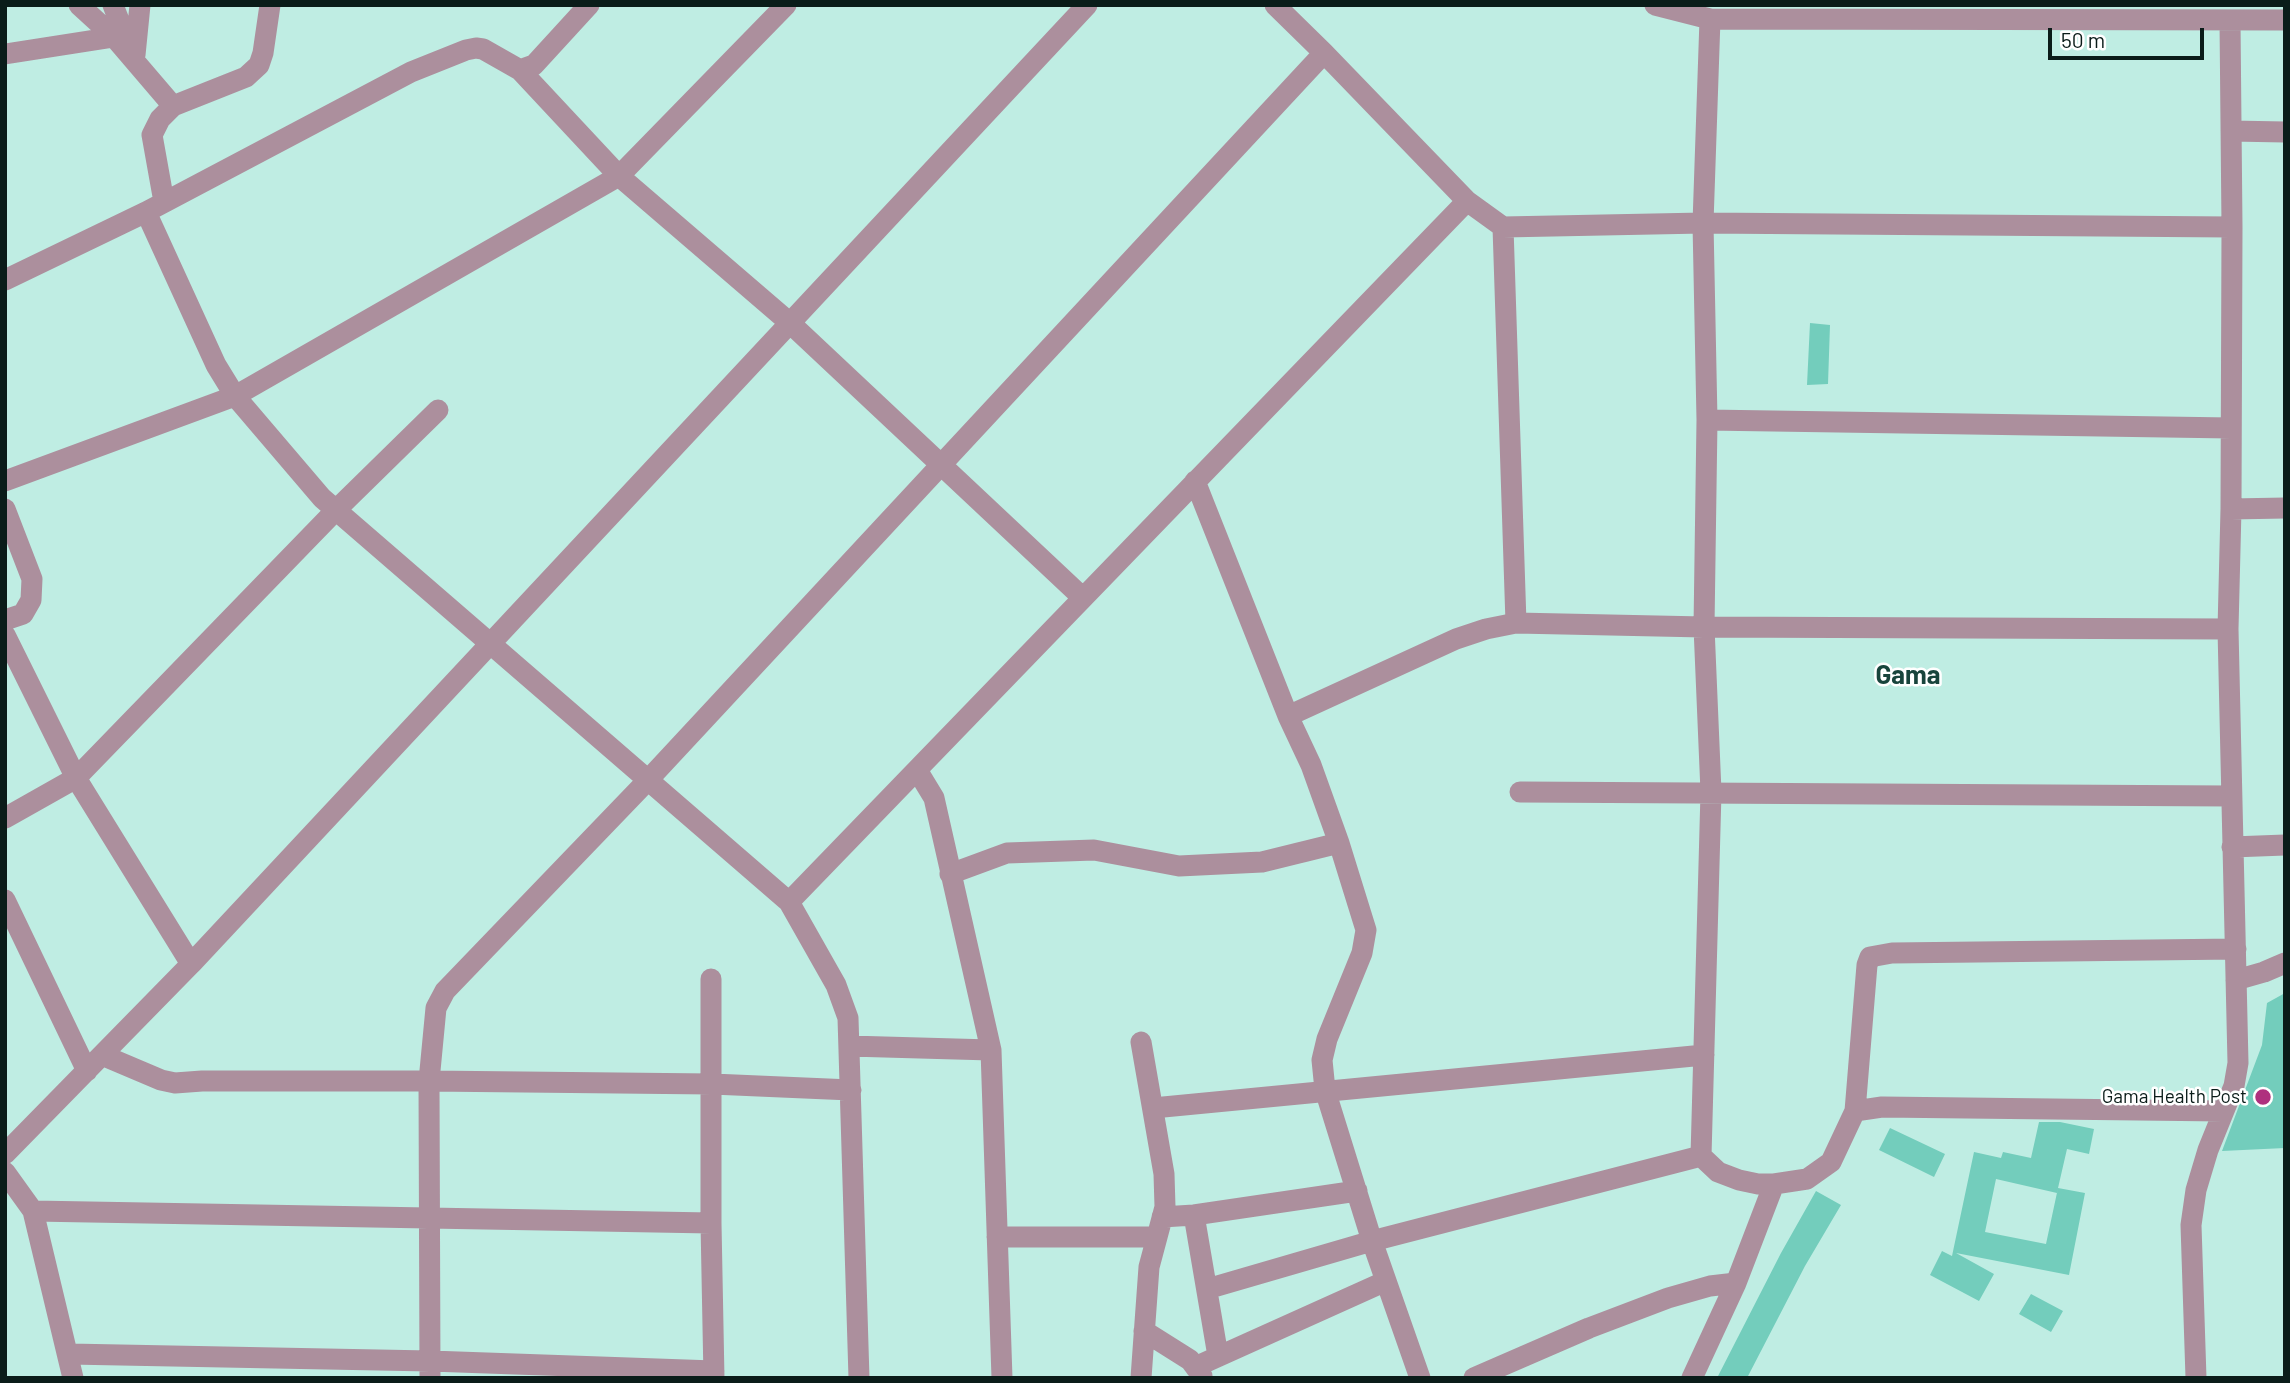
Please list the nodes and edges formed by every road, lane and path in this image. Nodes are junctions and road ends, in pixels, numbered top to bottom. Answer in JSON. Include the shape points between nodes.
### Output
{"nodes":[{"id":1,"x":79,"y":5,"type":"edge"},
{"id":2,"x":113,"y":5,"type":"edge"},
{"id":3,"x":140,"y":5,"type":"edge"},
{"id":4,"x":270,"y":5,"type":"edge"},
{"id":5,"x":589,"y":5,"type":"edge"},
{"id":6,"x":786,"y":5,"type":"edge"},
{"id":7,"x":1087,"y":5,"type":"edge"},
{"id":8,"x":1275,"y":5,"type":"edge"},
{"id":9,"x":1655,"y":5,"type":"edge"},
{"id":10,"x":2151,"y":13,"type":"edge"},
{"id":11,"x":1710,"y":19,"type":"junction"},
{"id":12,"x":2285,"y":20,"type":"edge"},
{"id":13,"x":2230,"y":21,"type":"junction"},
{"id":14,"x":114,"y":37,"type":"junction"},
{"id":15,"x":1324,"y":53,"type":"junction"},
{"id":16,"x":5,"y":54,"type":"edge"},
{"id":17,"x":135,"y":61,"type":"junction"},
{"id":18,"x":520,"y":70,"type":"junction"},
{"id":19,"x":173,"y":106,"type":"junction"},
{"id":20,"x":2231,"y":131,"type":"junction"},
{"id":21,"x":2285,"y":132,"type":"edge"},
{"id":22,"x":619,"y":176,"type":"junction"},
{"id":23,"x":1467,"y":201,"type":"junction"},
{"id":24,"x":164,"y":202,"type":"junction"},
{"id":25,"x":146,"y":212,"type":"junction"},
{"id":26,"x":1703,"y":223,"type":"junction"},
{"id":27,"x":1503,"y":227,"type":"junction"},
{"id":28,"x":2232,"y":227,"type":"junction"},
{"id":29,"x":5,"y":280,"type":"edge"},
{"id":30,"x":790,"y":323,"type":"junction"},
{"id":31,"x":236,"y":396,"type":"junction"},
{"id":32,"x":438,"y":410,"type":"dead end"},
{"id":33,"x":1707,"y":420,"type":"junction"},
{"id":34,"x":2231,"y":428,"type":"junction"},
{"id":35,"x":941,"y":465,"type":"junction"},
{"id":36,"x":5,"y":481,"type":"edge"},
{"id":37,"x":1195,"y":481,"type":"junction"},
{"id":38,"x":2285,"y":508,"type":"edge"},
{"id":39,"x":5,"y":509,"type":"edge"},
{"id":40,"x":2231,"y":509,"type":"junction"},
{"id":41,"x":336,"y":510,"type":"junction"},
{"id":42,"x":1083,"y":598,"type":"junction"},
{"id":43,"x":5,"y":620,"type":"edge"},
{"id":44,"x":1516,"y":623,"type":"junction"},
{"id":45,"x":1704,"y":627,"type":"junction"},
{"id":46,"x":2228,"y":629,"type":"junction"},
{"id":47,"x":5,"y":635,"type":"edge"},
{"id":48,"x":490,"y":644,"type":"junction"},
{"id":49,"x":1288,"y":716,"type":"junction"},
{"id":50,"x":916,"y":770,"type":"junction"},
{"id":51,"x":76,"y":778,"type":"junction"},
{"id":52,"x":648,"y":780,"type":"junction"},
{"id":53,"x":1520,"y":792,"type":"dead end"},
{"id":54,"x":1711,"y":792,"type":"junction"},
{"id":55,"x":2230,"y":796,"type":"junction"},
{"id":56,"x":5,"y":818,"type":"edge"},
{"id":57,"x":1339,"y":842,"type":"junction"},
{"id":58,"x":2285,"y":845,"type":"edge"},
{"id":59,"x":2232,"y":847,"type":"junction"},
{"id":60,"x":950,"y":874,"type":"junction"},
{"id":61,"x":5,"y":900,"type":"edge"},
{"id":62,"x":789,"y":902,"type":"junction"},
{"id":63,"x":2236,"y":949,"type":"junction"},
{"id":64,"x":2285,"y":963,"type":"edge"},
{"id":65,"x":191,"y":964,"type":"junction"},
{"id":66,"x":711,"y":979,"type":"dead end"},
{"id":67,"x":2236,"y":980,"type":"junction"},
{"id":68,"x":1142,"y":1042,"type":"dead end"},
{"id":69,"x":849,"y":1046,"type":"junction"},
{"id":70,"x":991,"y":1050,"type":"junction"},
{"id":71,"x":102,"y":1055,"type":"junction"},
{"id":72,"x":1704,"y":1055,"type":"junction"},
{"id":73,"x":87,"y":1071,"type":"junction"},
{"id":74,"x":429,"y":1082,"type":"junction"},
{"id":75,"x":712,"y":1084,"type":"junction"},
{"id":76,"x":851,"y":1090,"type":"junction"},
{"id":77,"x":1325,"y":1090,"type":"junction"},
{"id":78,"x":1153,"y":1108,"type":"junction"},
{"id":79,"x":1855,"y":1111,"type":"junction"},
{"id":80,"x":2223,"y":1111,"type":"junction"},
{"id":81,"x":5,"y":1154,"type":"edge"},
{"id":82,"x":1700,"y":1156,"type":"junction"},
{"id":83,"x":5,"y":1172,"type":"edge"},
{"id":84,"x":1774,"y":1184,"type":"junction"},
{"id":85,"x":1357,"y":1191,"type":"junction"},
{"id":86,"x":33,"y":1211,"type":"junction"},
{"id":87,"x":1194,"y":1215,"type":"junction"},
{"id":88,"x":430,"y":1218,"type":"junction"},
{"id":89,"x":711,"y":1223,"type":"junction"},
{"id":90,"x":1159,"y":1227,"type":"junction"},
{"id":91,"x":997,"y":1237,"type":"junction"},
{"id":92,"x":1372,"y":1241,"type":"junction"},
{"id":93,"x":1386,"y":1281,"type":"junction"},
{"id":94,"x":1736,"y":1283,"type":"junction"},
{"id":95,"x":1208,"y":1289,"type":"junction"},
{"id":96,"x":1143,"y":1331,"type":"junction"},
{"id":97,"x":69,"y":1354,"type":"junction"},
{"id":98,"x":1218,"y":1356,"type":"junction"},
{"id":99,"x":430,"y":1369,"type":"edge"},
{"id":100,"x":1199,"y":1372,"type":"edge"},
{"id":101,"x":714,"y":1374,"type":"edge"},
{"id":102,"x":73,"y":1378,"type":"edge"},
{"id":103,"x":859,"y":1378,"type":"edge"},
{"id":104,"x":1002,"y":1378,"type":"edge"},
{"id":105,"x":1141,"y":1378,"type":"edge"},
{"id":106,"x":1420,"y":1378,"type":"edge"},
{"id":107,"x":1474,"y":1378,"type":"edge"},
{"id":108,"x":1692,"y":1378,"type":"edge"},
{"id":109,"x":2196,"y":1378,"type":"edge"}],
"edges":[{"from":1,"to":14,"type":"street"},
{"from":2,"to":17,"type":"street"},
{"from":3,"to":17,"type":"street"},
{"from":4,"to":19,"type":"street","via":[[259,65],[246,77]]},
{"from":5,"to":18,"type":"street","via":[[534,65]]},
{"from":6,"to":22,"type":"street"},
{"from":7,"to":30,"type":"street"},
{"from":8,"to":15,"type":"street"},
{"from":9,"to":11,"type":"street"},
{"from":10,"to":11,"type":"street"},
{"from":10,"to":13,"type":"street"},
{"from":11,"to":26,"type":"street"},
{"from":12,"to":13,"type":"street"},
{"from":13,"to":20,"type":"street"},
{"from":14,"to":16,"type":"street"},
{"from":14,"to":17,"type":"street"},
{"from":15,"to":23,"type":"street"},
{"from":15,"to":35,"type":"street"},
{"from":17,"to":19,"type":"street"},
{"from":18,"to":22,"type":"street"},
{"from":18,"to":24,"type":"street","via":[[483,49],[466,50],[411,72]]},
{"from":19,"to":24,"type":"street","via":[[152,135]]},
{"from":20,"to":21,"type":"street"},
{"from":20,"to":28,"type":"street"},
{"from":22,"to":30,"type":"street"},
{"from":22,"to":31,"type":"street"},
{"from":23,"to":27,"type":"street"},
{"from":23,"to":37,"type":"street"},
{"from":24,"to":25,"type":"street"},
{"from":25,"to":29,"type":"street"},
{"from":25,"to":31,"type":"street","via":[[216,365]]},
{"from":26,"to":27,"type":"street"},
{"from":26,"to":28,"type":"street"},
{"from":26,"to":33,"type":"street"},
{"from":27,"to":44,"type":"street"},
{"from":28,"to":34,"type":"street"},
{"from":30,"to":35,"type":"street"},
{"from":30,"to":48,"type":"street"},
{"from":31,"to":36,"type":"street"},
{"from":31,"to":41,"type":"street"},
{"from":32,"to":41,"type":"street"},
{"from":33,"to":34,"type":"street"},
{"from":33,"to":45,"type":"street"},
{"from":34,"to":40,"type":"street"},
{"from":35,"to":42,"type":"street"},
{"from":35,"to":52,"type":"street"},
{"from":37,"to":42,"type":"street"},
{"from":37,"to":49,"type":"street"},
{"from":38,"to":40,"type":"street"},
{"from":39,"to":43,"type":"street","via":[[32,579],[31,600],[23,614]]},
{"from":40,"to":46,"type":"street"},
{"from":41,"to":48,"type":"street"},
{"from":41,"to":51,"type":"street"},
{"from":42,"to":50,"type":"street"},
{"from":44,"to":45,"type":"street"},
{"from":44,"to":49,"type":"street","via":[[1456,639]]},
{"from":45,"to":46,"type":"street"},
{"from":45,"to":54,"type":"street"},
{"from":46,"to":55,"type":"street"},
{"from":47,"to":51,"type":"street"},
{"from":48,"to":52,"type":"street"},
{"from":48,"to":65,"type":"street"},
{"from":49,"to":57,"type":"street"},
{"from":50,"to":60,"type":"street","via":[[933,798]]},
{"from":50,"to":62,"type":"street"},
{"from":51,"to":56,"type":"street"},
{"from":51,"to":65,"type":"street"},
{"from":52,"to":62,"type":"street"},
{"from":52,"to":74,"type":"street","via":[[445,991],[436,1008]]},
{"from":53,"to":54,"type":"street"},
{"from":54,"to":55,"type":"street"},
{"from":54,"to":72,"type":"street"},
{"from":55,"to":59,"type":"street"},
{"from":57,"to":60,"type":"street","via":[[1262,862],[1179,866],[1094,850],[1007,853]]},
{"from":57,"to":77,"type":"street","via":[[1366,930],[1362,953],[1327,1039],[1322,1060]]},
{"from":58,"to":59,"type":"street"},
{"from":59,"to":63,"type":"street"},
{"from":60,"to":70,"type":"street"},
{"from":61,"to":73,"type":"street"},
{"from":62,"to":69,"type":"street","via":[[836,985],[848,1018]]},
{"from":63,"to":67,"type":"street"},
{"from":63,"to":79,"type":"street","via":[[1892,953],[1870,957]]},
{"from":64,"to":67,"type":"street"},
{"from":65,"to":71,"type":"street"},
{"from":66,"to":75,"type":"street"},
{"from":67,"to":80,"type":"street","via":[[2238,1073]]},
{"from":68,"to":78,"type":"street"},
{"from":69,"to":70,"type":"street"},
{"from":69,"to":76,"type":"street"},
{"from":70,"to":91,"type":"street"},
{"from":71,"to":73,"type":"street"},
{"from":71,"to":74,"type":"street","via":[[175,1083]]},
{"from":72,"to":77,"type":"street"},
{"from":72,"to":82,"type":"street"},
{"from":73,"to":81,"type":"street"},
{"from":74,"to":75,"type":"street"},
{"from":74,"to":88,"type":"street"},
{"from":75,"to":76,"type":"street"},
{"from":75,"to":89,"type":"street"},
{"from":76,"to":103,"type":"street"},
{"from":77,"to":78,"type":"street"},
{"from":77,"to":85,"type":"street"},
{"from":78,"to":90,"type":"street","via":[[1164,1174],[1165,1207]]},
{"from":79,"to":80,"type":"street","via":[[1882,1107]]},
{"from":79,"to":84,"type":"street","via":[[1831,1162],[1807,1179]]},
{"from":80,"to":109,"type":"street","via":[[2196,1190],[2191,1225]]},
{"from":82,"to":84,"type":"street","via":[[1717,1171],[1739,1180]]},
{"from":82,"to":92,"type":"street"},
{"from":83,"to":86,"type":"street"},
{"from":84,"to":94,"type":"street"},
{"from":85,"to":87,"type":"street"},
{"from":85,"to":92,"type":"street"},
{"from":86,"to":88,"type":"street"},
{"from":86,"to":97,"type":"street"},
{"from":87,"to":90,"type":"street"},
{"from":87,"to":95,"type":"street"},
{"from":88,"to":89,"type":"street"},
{"from":88,"to":99,"type":"street"},
{"from":89,"to":101,"type":"street"},
{"from":90,"to":91,"type":"street"},
{"from":90,"to":96,"type":"street","via":[[1149,1267]]},
{"from":91,"to":104,"type":"street"},
{"from":92,"to":93,"type":"street"},
{"from":92,"to":95,"type":"street"},
{"from":93,"to":98,"type":"street"},
{"from":93,"to":106,"type":"street"},
{"from":94,"to":107,"type":"street","via":[[1668,1298]]},
{"from":94,"to":108,"type":"street"},
{"from":95,"to":98,"type":"street"},
{"from":96,"to":100,"type":"street","via":[[1190,1360]]},
{"from":96,"to":105,"type":"street"},
{"from":97,"to":99,"type":"street"},
{"from":97,"to":102,"type":"street"},
{"from":98,"to":100,"type":"street"},
{"from":99,"to":101,"type":"street"}]}
